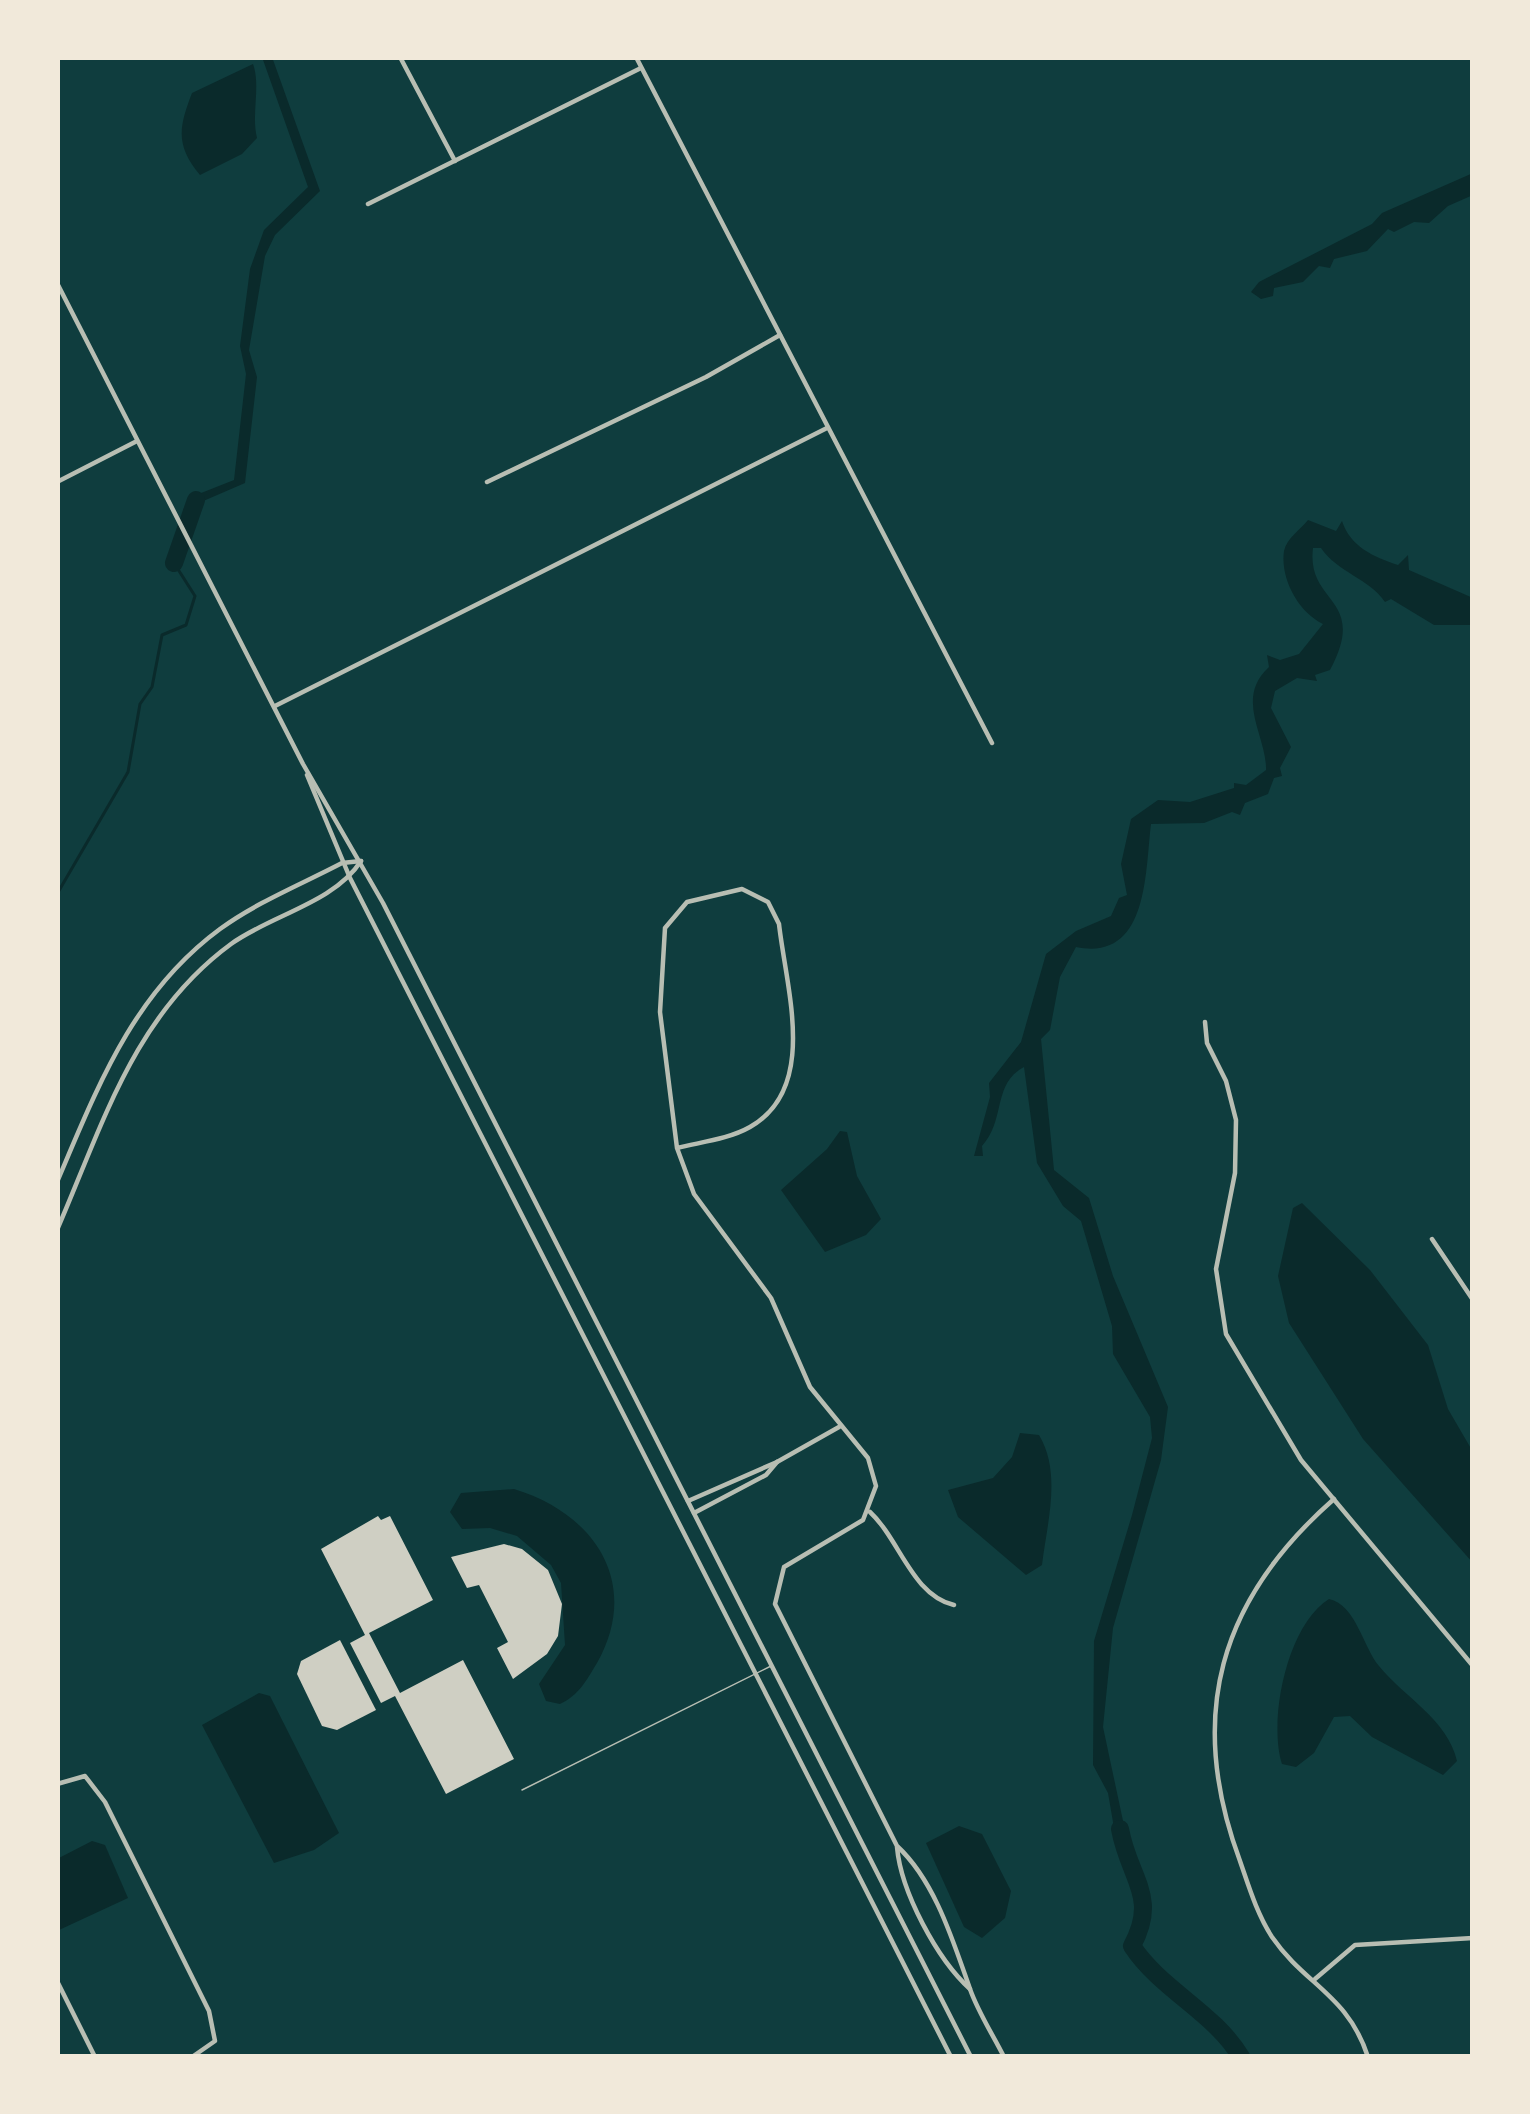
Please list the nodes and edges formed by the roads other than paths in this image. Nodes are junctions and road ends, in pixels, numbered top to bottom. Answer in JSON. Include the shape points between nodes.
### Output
{"nodes":[{"id":1,"x":400,"y":57,"type":"edge"},
{"id":2,"x":636,"y":57,"type":"edge"},
{"id":3,"x":641,"y":68,"type":"junction"},
{"id":4,"x":455,"y":161,"type":"junction"},
{"id":5,"x":368,"y":204,"type":"dead end"},
{"id":6,"x":57,"y":283,"type":"edge"},
{"id":7,"x":780,"y":335,"type":"junction"},
{"id":8,"x":827,"y":428,"type":"junction"},
{"id":9,"x":137,"y":441,"type":"junction"},
{"id":10,"x":57,"y":482,"type":"edge"},
{"id":11,"x":487,"y":482,"type":"dead end"},
{"id":12,"x":273,"y":707,"type":"junction"},
{"id":13,"x":992,"y":743,"type":"dead end"},
{"id":14,"x":303,"y":764,"type":"junction"},
{"id":15,"x":361,"y":861,"type":"junction"},
{"id":16,"x":343,"y":862,"type":"junction"},
{"id":17,"x":350,"y":878,"type":"junction"},
{"id":18,"x":166,"y":977,"type":"junction"},
{"id":19,"x":177,"y":991,"type":"junction"},
{"id":20,"x":1205,"y":1022,"type":"dead end"},
{"id":21,"x":677,"y":1148,"type":"junction"},
{"id":22,"x":62,"y":1172,"type":"junction"},
{"id":23,"x":79,"y":1178,"type":"junction"},
{"id":24,"x":57,"y":1182,"type":"edge"},
{"id":25,"x":57,"y":1230,"type":"edge"},
{"id":26,"x":1432,"y":1239,"type":"dead end"},
{"id":27,"x":1473,"y":1300,"type":"edge"},
{"id":28,"x":839,"y":1427,"type":"junction"},
{"id":29,"x":777,"y":1462,"type":"junction"},
{"id":30,"x":725,"y":1482,"type":"junction"},
{"id":31,"x":730,"y":1494,"type":"junction"},
{"id":32,"x":1334,"y":1499,"type":"junction"},
{"id":33,"x":688,"y":1502,"type":"junction"},
{"id":34,"x":870,"y":1512,"type":"junction"},
{"id":35,"x":694,"y":1513,"type":"junction"},
{"id":36,"x":954,"y":1605,"type":"dead end"},
{"id":37,"x":771,"y":1666,"type":"junction"},
{"id":38,"x":1473,"y":1666,"type":"edge"},
{"id":39,"x":755,"y":1674,"type":"junction"},
{"id":40,"x":57,"y":1784,"type":"edge"},
{"id":41,"x":522,"y":1790,"type":"dead end"},
{"id":42,"x":896,"y":1846,"type":"junction"},
{"id":43,"x":1473,"y":1938,"type":"edge"},
{"id":44,"x":1315,"y":1979,"type":"junction"},
{"id":45,"x":57,"y":1981,"type":"edge"},
{"id":46,"x":970,"y":1989,"type":"junction"},
{"id":47,"x":95,"y":2057,"type":"edge"},
{"id":48,"x":192,"y":2057,"type":"edge"},
{"id":49,"x":951,"y":2057,"type":"edge"},
{"id":50,"x":971,"y":2057,"type":"edge"},
{"id":51,"x":1004,"y":2057,"type":"edge"},
{"id":52,"x":1368,"y":2057,"type":"edge"}],
"edges":[{"from":1,"to":4,"type":"street"},
{"from":2,"to":3,"type":"street"},
{"from":3,"to":4,"type":"street"},
{"from":3,"to":7,"type":"street"},
{"from":4,"to":5,"type":"street"},
{"from":6,"to":9,"type":"street"},
{"from":7,"to":8,"type":"street"},
{"from":7,"to":11,"type":"street"},
{"from":8,"to":12,"type":"street"},
{"from":8,"to":13,"type":"street"},
{"from":9,"to":10,"type":"street"},
{"from":9,"to":12,"type":"street"},
{"from":12,"to":14,"type":"street"},
{"from":14,"to":15,"type":"street"},
{"from":14,"to":16,"type":"street"},
{"from":15,"to":16,"type":"street"},
{"from":15,"to":17,"type":"street"},
{"from":15,"to":33,"type":"street"},
{"from":16,"to":17,"type":"street"},
{"from":16,"to":18,"type":"street","via":[[237,918]]},
{"from":17,"to":19,"type":"street","via":[[232,943]]},
{"from":17,"to":39,"type":"street"},
{"from":18,"to":19,"type":"street"},
{"from":18,"to":22,"type":"street","via":[[116,1048]]},
{"from":19,"to":23,"type":"street","via":[[138,1043]]},
{"from":20,"to":32,"type":"street","via":[[1237,1120],[1216,1269],[1219,1311],[1236,1357]]},
{"from":21,"to":21,"type":"street","via":[[660,1012],[665,928],[687,902],[742,889],[768,902],[779,924],[791,1073],[782,1097],[754,1125]]},
{"from":21,"to":28,"type":"street","via":[[694,1195],[771,1298],[804,1376]]},
{"from":22,"to":23,"type":"street"},
{"from":22,"to":24,"type":"street"},
{"from":23,"to":25,"type":"street"},
{"from":26,"to":27,"type":"street"},
{"from":28,"to":29,"type":"street"},
{"from":28,"to":34,"type":"street","via":[[874,1472]]},
{"from":29,"to":30,"type":"street"},
{"from":29,"to":31,"type":"street"},
{"from":30,"to":31,"type":"street"},
{"from":30,"to":33,"type":"street"},
{"from":31,"to":35,"type":"street"},
{"from":32,"to":38,"type":"street"},
{"from":32,"to":44,"type":"street","via":[[1279,1552],[1248,1598],[1223,1660],[1213,1734],[1220,1804],[1260,1916]]},
{"from":33,"to":35,"type":"street"},
{"from":34,"to":36,"type":"street","via":[[922,1585]]},
{"from":34,"to":42,"type":"street","via":[[784,1567],[775,1604]]},
{"from":35,"to":37,"type":"street"},
{"from":37,"to":39,"type":"lane"},
{"from":37,"to":50,"type":"street"},
{"from":39,"to":41,"type":"lane"},
{"from":39,"to":49,"type":"street"},
{"from":40,"to":48,"type":"street","via":[[85,1776],[105,1802],[209,2011],[215,2041]]},
{"from":42,"to":46,"type":"street","via":[[925,1885]]},
{"from":42,"to":46,"type":"street","via":[[948,1966]]},
{"from":43,"to":44,"type":"street","via":[[1355,1945]]},
{"from":44,"to":52,"type":"street","via":[[1348,2013]]},
{"from":45,"to":47,"type":"street"},
{"from":46,"to":51,"type":"street"}]}
